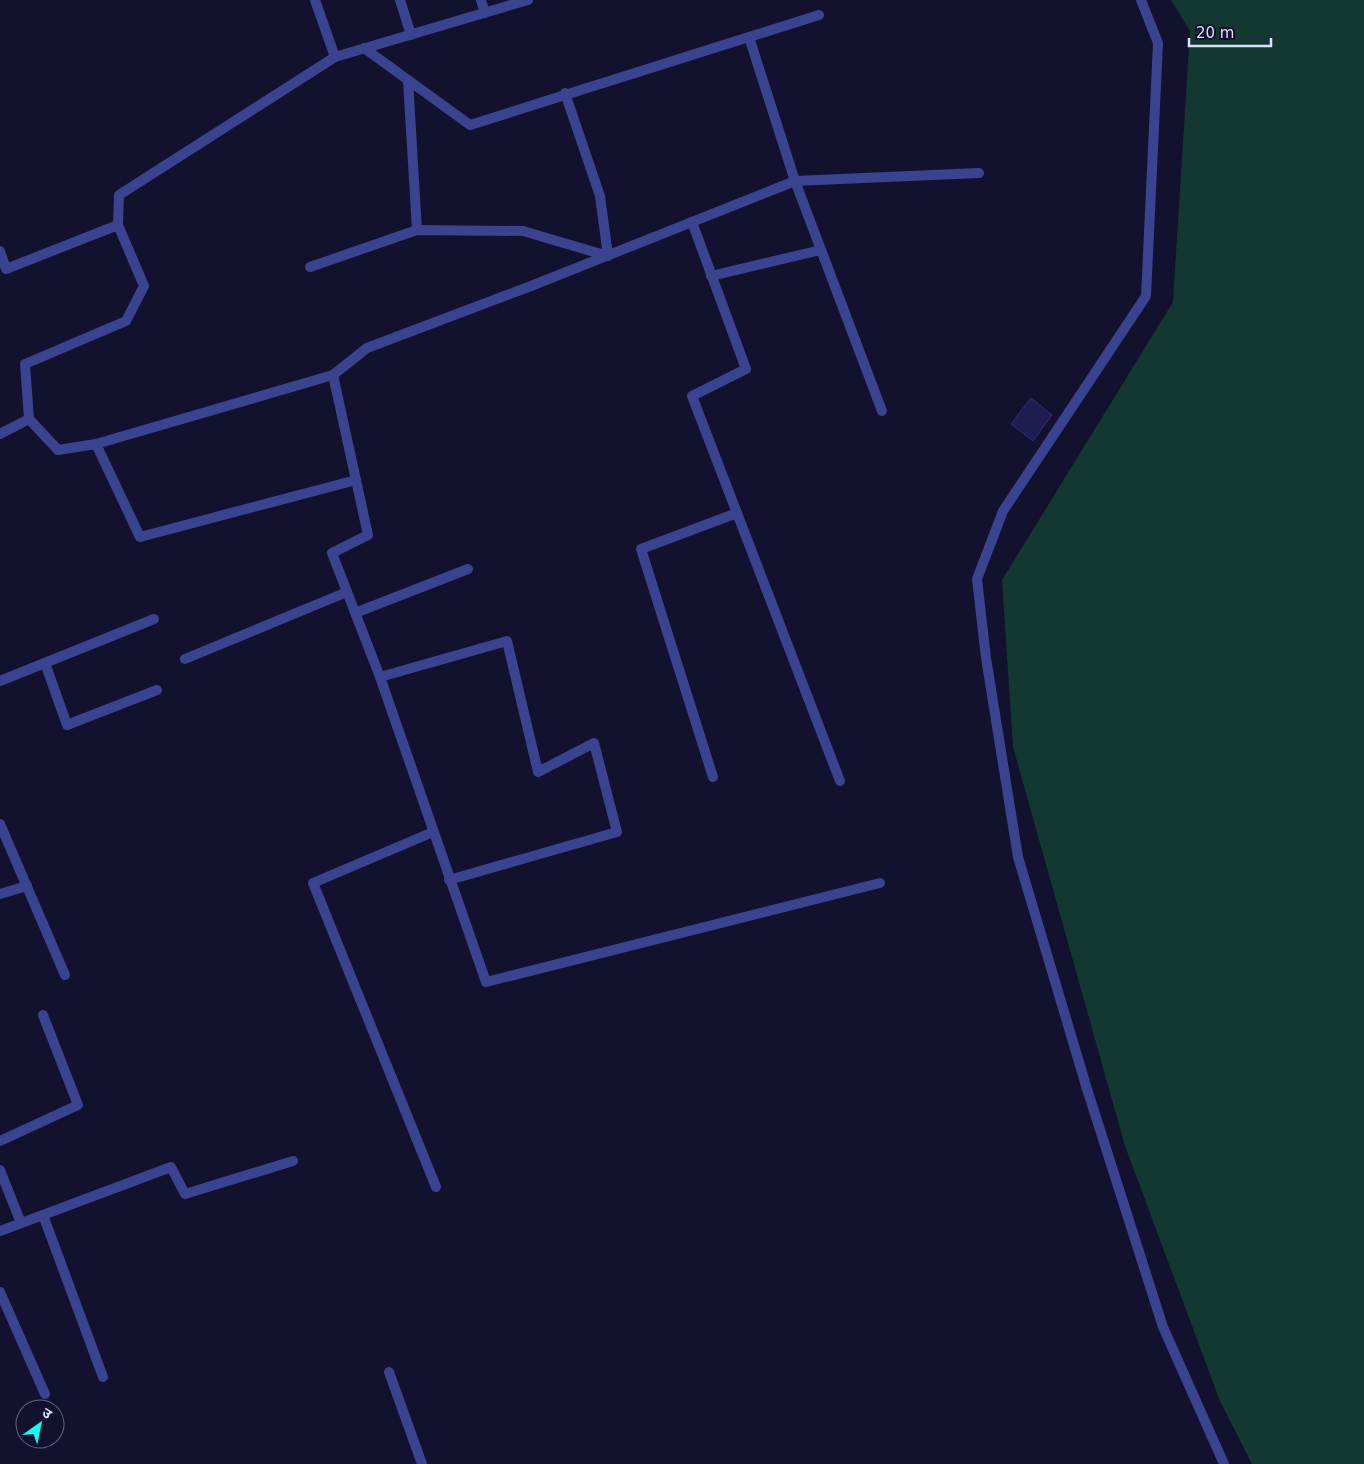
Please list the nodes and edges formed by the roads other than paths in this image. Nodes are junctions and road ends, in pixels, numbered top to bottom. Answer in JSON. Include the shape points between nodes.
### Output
{"nodes":[{"id":1,"x":315,"y":0,"type":"edge"},
{"id":2,"x":400,"y":0,"type":"edge"},
{"id":3,"x":481,"y":0,"type":"edge"},
{"id":4,"x":528,"y":0,"type":"edge"},
{"id":5,"x":1141,"y":0,"type":"edge"},
{"id":6,"x":485,"y":13,"type":"junction"},
{"id":7,"x":819,"y":15,"type":"dead end"},
{"id":8,"x":411,"y":35,"type":"junction"},
{"id":9,"x":749,"y":37,"type":"junction"},
{"id":10,"x":364,"y":48,"type":"junction"},
{"id":11,"x":335,"y":57,"type":"junction"},
{"id":12,"x":408,"y":80,"type":"junction"},
{"id":13,"x":565,"y":93,"type":"junction"},
{"id":14,"x":979,"y":173,"type":"dead end"},
{"id":15,"x":795,"y":180,"type":"junction"},
{"id":16,"x":692,"y":222,"type":"junction"},
{"id":17,"x":118,"y":225,"type":"junction"},
{"id":18,"x":417,"y":230,"type":"junction"},
{"id":19,"x":821,"y":250,"type":"junction"},
{"id":20,"x":0,"y":251,"type":"edge"},
{"id":21,"x":608,"y":256,"type":"junction"},
{"id":22,"x":310,"y":267,"type":"dead end"},
{"id":23,"x":711,"y":276,"type":"junction"},
{"id":24,"x":333,"y":375,"type":"junction"},
{"id":25,"x":882,"y":411,"type":"dead end"},
{"id":26,"x":29,"y":418,"type":"junction"},
{"id":27,"x":0,"y":434,"type":"edge"},
{"id":28,"x":96,"y":444,"type":"junction"},
{"id":29,"x":356,"y":480,"type":"junction"},
{"id":30,"x":737,"y":513,"type":"junction"},
{"id":31,"x":468,"y":569,"type":"dead end"},
{"id":32,"x":347,"y":592,"type":"junction"},
{"id":33,"x":355,"y":613,"type":"junction"},
{"id":34,"x":154,"y":619,"type":"dead end"},
{"id":35,"x":185,"y":660,"type":"dead end"},
{"id":36,"x":45,"y":662,"type":"junction"},
{"id":37,"x":380,"y":677,"type":"junction"},
{"id":38,"x":0,"y":681,"type":"edge"},
{"id":39,"x":157,"y":690,"type":"dead end"},
{"id":40,"x":713,"y":777,"type":"dead end"},
{"id":41,"x":840,"y":781,"type":"dead end"},
{"id":42,"x":0,"y":824,"type":"edge"},
{"id":43,"x":433,"y":832,"type":"junction"},
{"id":44,"x":449,"y":880,"type":"junction"},
{"id":45,"x":880,"y":883,"type":"dead end"},
{"id":46,"x":27,"y":886,"type":"junction"},
{"id":47,"x":0,"y":894,"type":"edge"},
{"id":48,"x":65,"y":976,"type":"dead end"},
{"id":49,"x":43,"y":1015,"type":"dead end"},
{"id":50,"x":0,"y":1142,"type":"edge"},
{"id":51,"x":293,"y":1161,"type":"dead end"},
{"id":52,"x":0,"y":1170,"type":"edge"},
{"id":53,"x":436,"y":1187,"type":"dead end"},
{"id":54,"x":43,"y":1215,"type":"junction"},
{"id":55,"x":21,"y":1223,"type":"junction"},
{"id":56,"x":0,"y":1231,"type":"edge"},
{"id":57,"x":0,"y":1292,"type":"edge"},
{"id":58,"x":389,"y":1372,"type":"dead end"},
{"id":59,"x":103,"y":1376,"type":"dead end"},
{"id":60,"x":45,"y":1394,"type":"dead end"},
{"id":61,"x":422,"y":1464,"type":"edge"},
{"id":62,"x":1224,"y":1464,"type":"edge"}],
"edges":[{"from":1,"to":11,"type":"street"},
{"from":2,"to":8,"type":"street"},
{"from":3,"to":6,"type":"street"},
{"from":4,"to":6,"type":"street"},
{"from":5,"to":62,"type":"street","via":[[1158,43],[1146,296],[1003,511],[976,579],[1018,857],[1163,1327]]},
{"from":6,"to":8,"type":"street"},
{"from":7,"to":9,"type":"street"},
{"from":8,"to":10,"type":"street"},
{"from":9,"to":13,"type":"street"},
{"from":9,"to":15,"type":"street"},
{"from":10,"to":11,"type":"street"},
{"from":10,"to":12,"type":"street"},
{"from":11,"to":17,"type":"street","via":[[120,195]]},
{"from":12,"to":13,"type":"street","via":[[470,125]]},
{"from":12,"to":18,"type":"street"},
{"from":13,"to":21,"type":"street","via":[[600,196]]},
{"from":14,"to":15,"type":"street"},
{"from":15,"to":16,"type":"street"},
{"from":15,"to":19,"type":"street"},
{"from":16,"to":21,"type":"street"},
{"from":16,"to":23,"type":"street"},
{"from":17,"to":20,"type":"street","via":[[6,269]]},
{"from":17,"to":26,"type":"street","via":[[144,286],[126,321],[25,364]]},
{"from":18,"to":21,"type":"street","via":[[523,232]]},
{"from":18,"to":22,"type":"street"},
{"from":19,"to":23,"type":"street"},
{"from":19,"to":25,"type":"street"},
{"from":21,"to":24,"type":"street","via":[[367,348]]},
{"from":23,"to":30,"type":"street","via":[[746,369],[692,396]]},
{"from":24,"to":28,"type":"street"},
{"from":24,"to":29,"type":"street"},
{"from":26,"to":27,"type":"street"},
{"from":26,"to":28,"type":"street","via":[[58,450]]},
{"from":28,"to":29,"type":"street","via":[[140,537]]},
{"from":29,"to":32,"type":"street","via":[[368,535],[332,553]]},
{"from":30,"to":40,"type":"street","via":[[641,549]]},
{"from":30,"to":41,"type":"street"},
{"from":31,"to":33,"type":"street"},
{"from":32,"to":33,"type":"street"},
{"from":32,"to":35,"type":"street"},
{"from":33,"to":37,"type":"street"},
{"from":34,"to":36,"type":"street"},
{"from":36,"to":38,"type":"street"},
{"from":36,"to":39,"type":"street","via":[[67,725]]},
{"from":37,"to":43,"type":"street"},
{"from":37,"to":44,"type":"street","via":[[507,641],[538,772],[594,743],[617,832]]},
{"from":42,"to":46,"type":"street"},
{"from":43,"to":44,"type":"street"},
{"from":43,"to":53,"type":"street","via":[[313,883]]},
{"from":44,"to":45,"type":"street","via":[[486,982]]},
{"from":46,"to":47,"type":"street"},
{"from":46,"to":48,"type":"street"},
{"from":49,"to":50,"type":"street","via":[[78,1105]]},
{"from":51,"to":54,"type":"street","via":[[185,1194],[171,1167]]},
{"from":52,"to":55,"type":"street"},
{"from":54,"to":55,"type":"street"},
{"from":54,"to":59,"type":"street"},
{"from":55,"to":56,"type":"street"},
{"from":57,"to":60,"type":"street"},
{"from":58,"to":61,"type":"street"}]}
